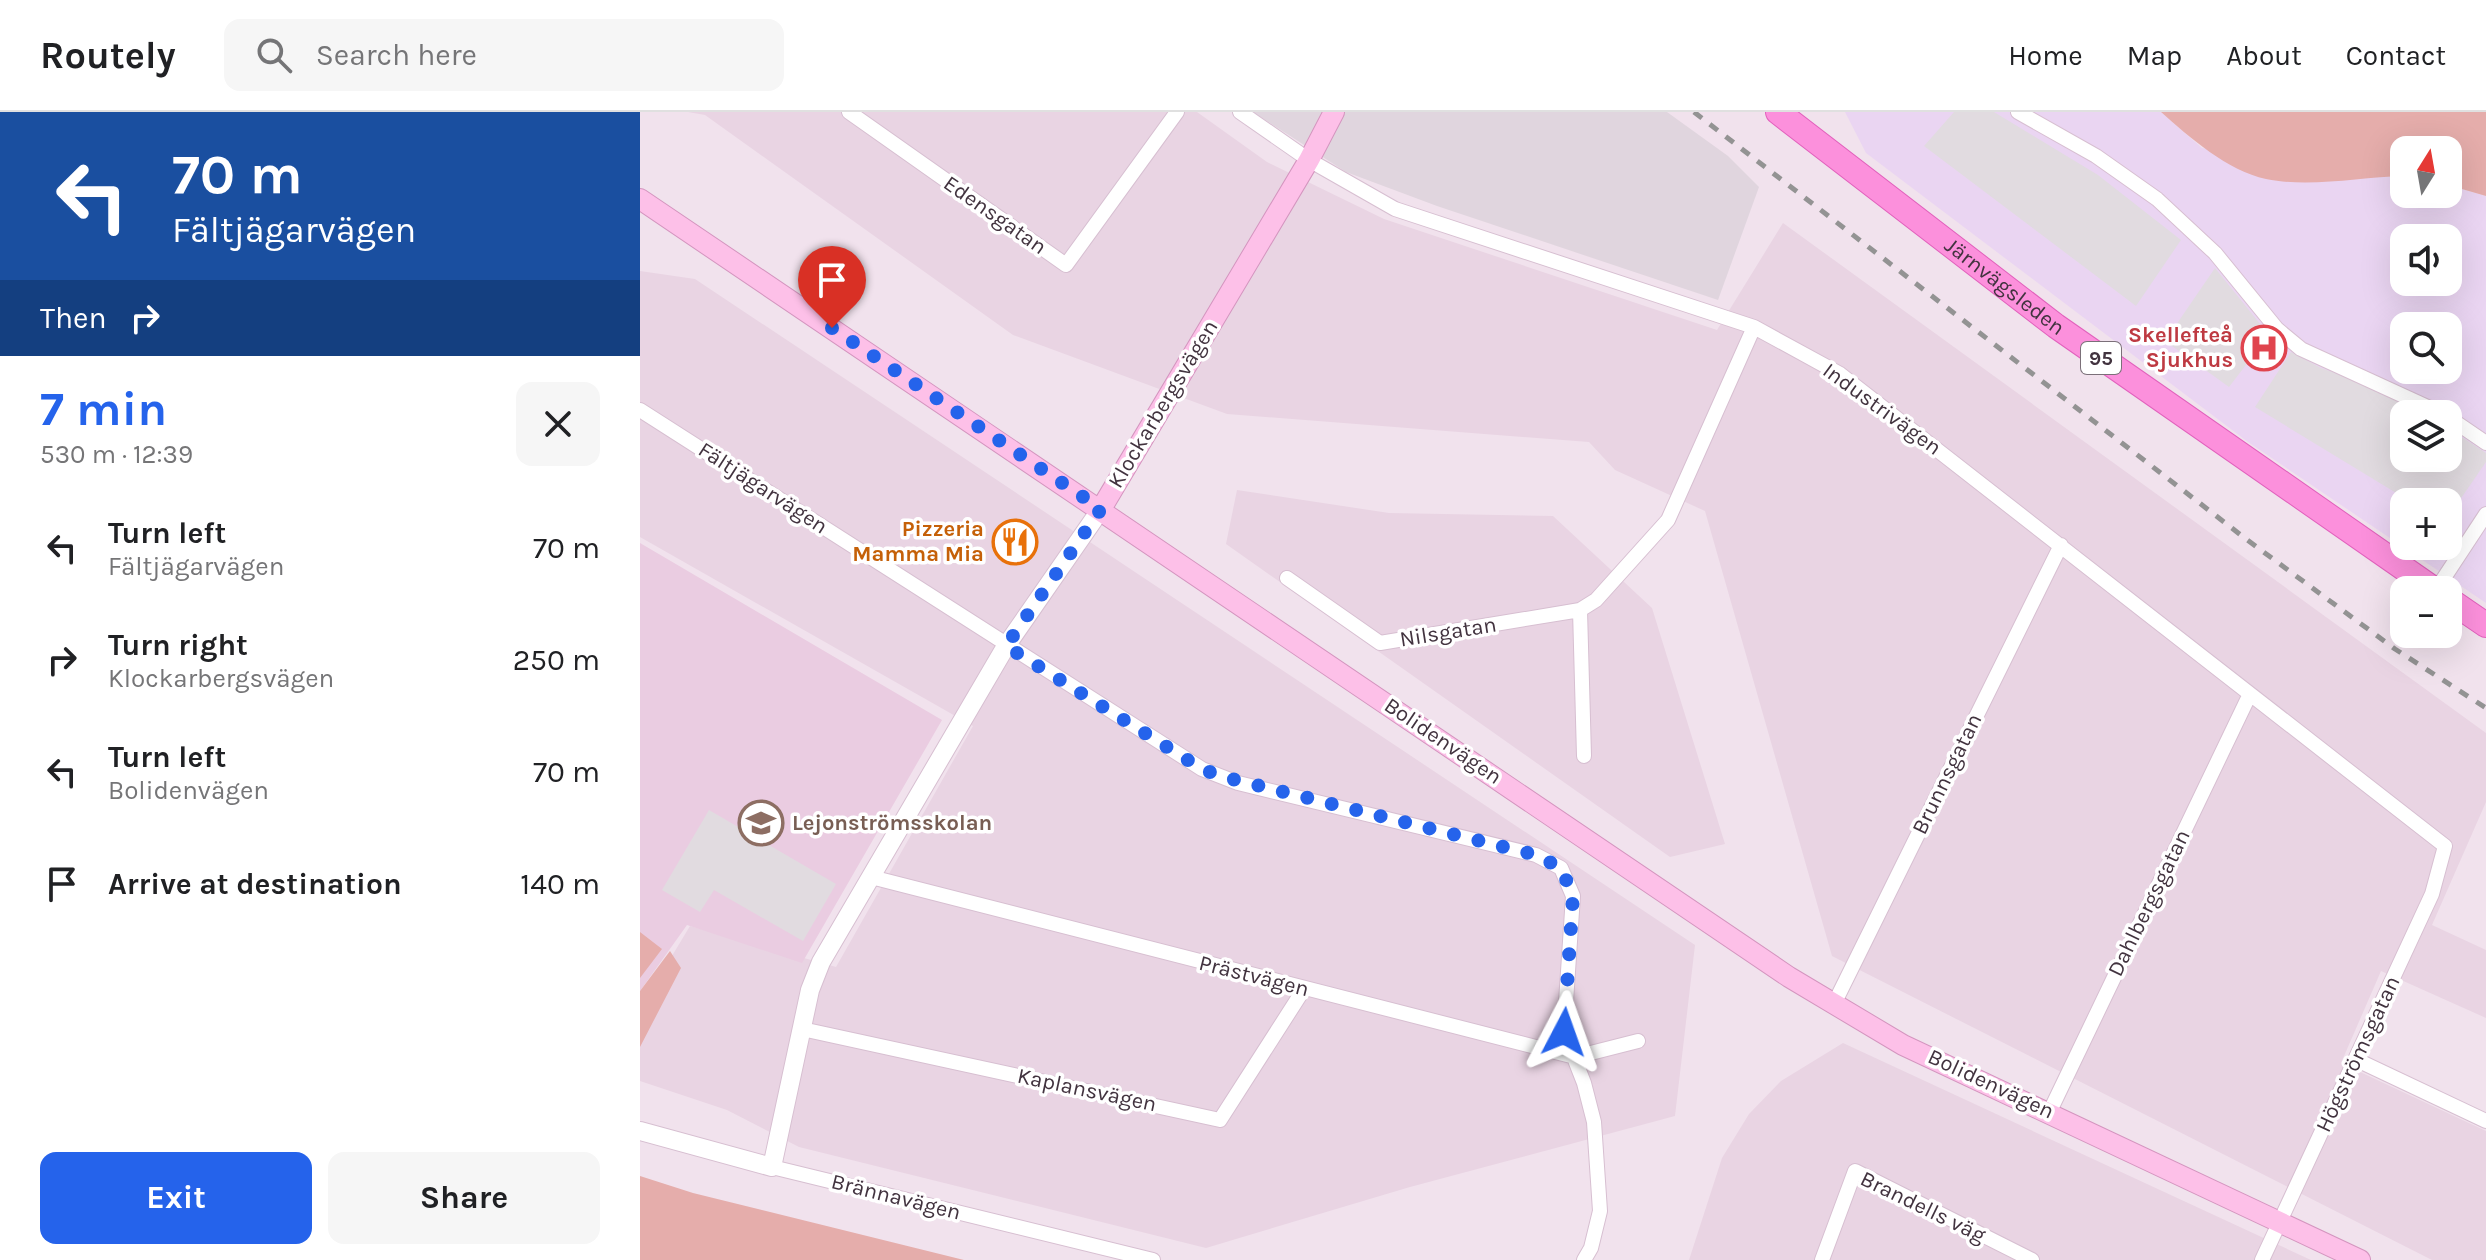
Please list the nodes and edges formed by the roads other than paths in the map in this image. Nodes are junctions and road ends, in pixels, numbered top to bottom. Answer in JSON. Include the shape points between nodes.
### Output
{"nodes":[{"id":1,"x":849,"y":112,"type":"edge"},
{"id":2,"x":1177,"y":112,"type":"edge"},
{"id":3,"x":1240,"y":112,"type":"edge"},
{"id":4,"x":1334,"y":112,"type":"edge"},
{"id":5,"x":1778,"y":112,"type":"edge"},
{"id":6,"x":2018,"y":112,"type":"edge"},
{"id":7,"x":1309,"y":160,"type":"junction"},
{"id":8,"x":640,"y":199,"type":"edge"},
{"id":9,"x":1754,"y":327,"type":"junction"},
{"id":10,"x":2411,"y":400,"type":"edge"},
{"id":11,"x":640,"y":410,"type":"edge"},
{"id":12,"x":2462,"y":427,"type":"edge"},
{"id":13,"x":2486,"y":443,"type":"edge"},
{"id":14,"x":1101,"y":509,"type":"junction"},
{"id":15,"x":2486,"y":514,"type":"edge"},
{"id":16,"x":2061,"y":545,"type":"junction"},
{"id":17,"x":2415,"y":576,"type":"edge"},
{"id":18,"x":2444,"y":576,"type":"edge"},
{"id":19,"x":1287,"y":578,"type":"dead end"},
{"id":20,"x":2462,"y":609,"type":"edge"},
{"id":21,"x":1580,"y":610,"type":"junction"},
{"id":22,"x":2486,"y":625,"type":"edge"},
{"id":23,"x":1006,"y":646,"type":"junction"},
{"id":24,"x":2249,"y":696,"type":"junction"},
{"id":25,"x":1584,"y":756,"type":"dead end"},
{"id":26,"x":2445,"y":846,"type":"joint"},
{"id":27,"x":871,"y":877,"type":"junction"},
{"id":28,"x":1304,"y":989,"type":"junction"},
{"id":29,"x":1834,"y":1004,"type":"junction"},
{"id":30,"x":802,"y":1029,"type":"junction"},
{"id":31,"x":1638,"y":1041,"type":"dead end"},
{"id":32,"x":1575,"y":1057,"type":"junction"},
{"id":33,"x":2357,"y":1060,"type":"junction"},
{"id":34,"x":2050,"y":1111,"type":"junction"},
{"id":35,"x":2486,"y":1121,"type":"edge"},
{"id":36,"x":640,"y":1131,"type":"edge"},
{"id":37,"x":772,"y":1167,"type":"junction"},
{"id":38,"x":2279,"y":1223,"type":"junction"},
{"id":39,"x":1153,"y":1260,"type":"edge"},
{"id":40,"x":1584,"y":1260,"type":"edge"},
{"id":41,"x":1822,"y":1260,"type":"edge"},
{"id":42,"x":2032,"y":1260,"type":"edge"},
{"id":43,"x":2262,"y":1260,"type":"edge"},
{"id":44,"x":2360,"y":1260,"type":"edge"}],
"edges":[{"from":1,"to":2,"type":"street","name":"Edensgatan","via":[[1066,265]]},
{"from":3,"to":7,"type":"street","name":"Industrivägen"},
{"from":4,"to":7,"type":"main road","name":"Klockarbergsvägen"},
{"from":5,"to":17,"type":"main road","name":"Järnvägsleden","number":"95","via":[[2056,326]]},
{"from":6,"to":10,"type":"street","via":[[2096,156],[2165,206],[2301,349]]},
{"from":7,"to":9,"type":"street","name":"Industrivägen","via":[[1395,209]]},
{"from":7,"to":14,"type":"main road","name":"Klockarbergsvägen"},
{"from":8,"to":14,"type":"main road","name":"Bolidenvägen"},
{"from":9,"to":16,"type":"street","name":"Industrivägen","via":[[1840,374]]},
{"from":9,"to":21,"type":"street","via":[[1668,520],[1596,600]]},
{"from":11,"to":23,"type":"street","name":"Fältjägarvägen"},
{"from":12,"to":13,"type":"street"},
{"from":14,"to":23,"type":"street","name":"Klockarbergsvägen"},
{"from":14,"to":29,"type":"main road","name":"Bolidenvägen"},
{"from":15,"to":18,"type":"street"},
{"from":16,"to":24,"type":"street","name":"Industrivägen"},
{"from":16,"to":29,"type":"street","name":"Brunnsgatan"},
{"from":19,"to":21,"type":"street","name":"Nilsgatan","via":[[1380,643]]},
{"from":20,"to":22,"type":"main road"},
{"from":21,"to":25,"type":"street"},
{"from":23,"to":27,"type":"street","name":"Klockarbergsvägen"},
{"from":23,"to":32,"type":"street","name":"Fältjägarvägen","via":[[1214,774],[1536,855],[1561,868],[1573,896],[1564,1032]]},
{"from":24,"to":26,"type":"street","name":"Industrivägen"},
{"from":24,"to":34,"type":"street","name":"Dahlbergsgatan"},
{"from":26,"to":33,"type":"street","name":"Högströmsgatan","via":[[2432,894]]},
{"from":27,"to":28,"type":"street","name":"Prästvägen"},
{"from":27,"to":30,"type":"street","name":"Klockarbergsvägen","via":[[821,962]]},
{"from":28,"to":30,"type":"street","name":"Kaplansvägen","via":[[1220,1120]]},
{"from":28,"to":32,"type":"street","name":"Prästvägen"},
{"from":29,"to":34,"type":"main road","name":"Bolidenvägen","via":[[1903,1045]]},
{"from":30,"to":37,"type":"street","name":"Klockarbergsvägen"},
{"from":31,"to":32,"type":"street","name":"Prästvägen"},
{"from":32,"to":40,"type":"street","name":"Fältjägarvägen","via":[[1594,1122],[1599,1180],[1600,1211]]},
{"from":33,"to":35,"type":"street"},
{"from":33,"to":38,"type":"street","name":"Högströmsgatan"},
{"from":34,"to":38,"type":"main road","name":"Bolidenvägen"},
{"from":36,"to":37,"type":"street","name":"Brännavägen"},
{"from":37,"to":39,"type":"street","name":"Brännavägen"},
{"from":38,"to":43,"type":"street","name":"Högströmsgatan"},
{"from":38,"to":44,"type":"main road","name":"Bolidenvägen"},
{"from":41,"to":42,"type":"street","name":"Brandells väg","via":[[1855,1171]]}]}
